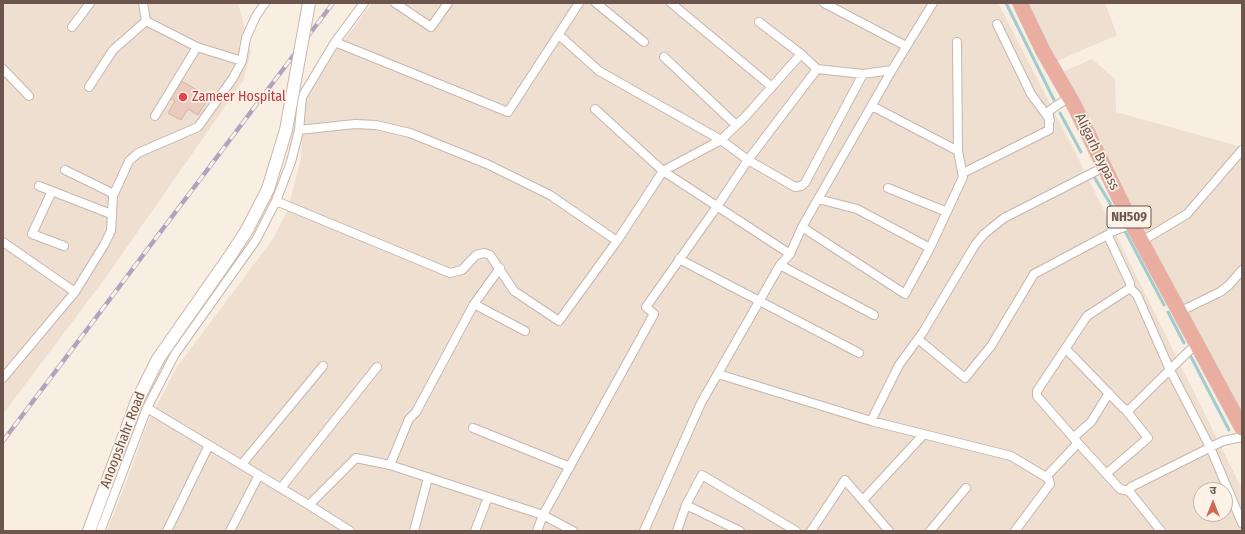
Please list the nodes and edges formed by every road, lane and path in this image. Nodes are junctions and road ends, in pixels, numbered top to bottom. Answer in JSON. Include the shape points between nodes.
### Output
{"nodes":[{"id":1,"x":90,"y":3,"type":"edge"},
{"id":2,"x":142,"y":3,"type":"edge"},
{"id":3,"x":265,"y":3,"type":"edge"},
{"id":4,"x":309,"y":3,"type":"edge"},
{"id":5,"x":364,"y":3,"type":"edge"},
{"id":6,"x":394,"y":3,"type":"edge"},
{"id":7,"x":448,"y":3,"type":"edge"},
{"id":8,"x":579,"y":3,"type":"edge"},
{"id":9,"x":596,"y":3,"type":"edge"},
{"id":10,"x":671,"y":3,"type":"edge"},
{"id":11,"x":824,"y":3,"type":"edge"},
{"id":12,"x":933,"y":3,"type":"edge"},
{"id":13,"x":1020,"y":3,"type":"edge"},
{"id":14,"x":146,"y":22,"type":"junction"},
{"id":15,"x":759,"y":22,"type":"dead end"},
{"id":16,"x":997,"y":24,"type":"dead end"},
{"id":17,"x":72,"y":27,"type":"dead end"},
{"id":18,"x":559,"y":34,"type":"junction"},
{"id":19,"x":335,"y":42,"type":"junction"},
{"id":20,"x":644,"y":42,"type":"dead end"},
{"id":21,"x":957,"y":42,"type":"dead end"},
{"id":22,"x":906,"y":46,"type":"junction"},
{"id":23,"x":197,"y":47,"type":"junction"},
{"id":24,"x":801,"y":54,"type":"junction"},
{"id":25,"x":664,"y":57,"type":"dead end"},
{"id":26,"x":242,"y":61,"type":"junction"},
{"id":27,"x":3,"y":69,"type":"edge"},
{"id":28,"x":817,"y":69,"type":"junction"},
{"id":29,"x":892,"y":70,"type":"junction"},
{"id":30,"x":863,"y":74,"type":"junction"},
{"id":31,"x":89,"y":87,"type":"dead end"},
{"id":32,"x":772,"y":87,"type":"junction"},
{"id":33,"x":29,"y":96,"type":"dead end"},
{"id":34,"x":1069,"y":98,"type":"junction"},
{"id":35,"x":872,"y":106,"type":"junction"},
{"id":36,"x":595,"y":109,"type":"dead end"},
{"id":37,"x":155,"y":116,"type":"dead end"},
{"id":38,"x":1050,"y":120,"type":"junction"},
{"id":39,"x":736,"y":125,"type":"junction"},
{"id":40,"x":299,"y":130,"type":"junction"},
{"id":41,"x":720,"y":140,"type":"junction"},
{"id":42,"x":1242,"y":150,"type":"edge"},
{"id":43,"x":958,"y":151,"type":"junction"},
{"id":44,"x":748,"y":160,"type":"junction"},
{"id":45,"x":1104,"y":167,"type":"junction"},
{"id":46,"x":65,"y":170,"type":"dead end"},
{"id":47,"x":663,"y":171,"type":"junction"},
{"id":48,"x":963,"y":173,"type":"junction"},
{"id":49,"x":39,"y":186,"type":"dead end"},
{"id":50,"x":888,"y":188,"type":"dead end"},
{"id":51,"x":52,"y":191,"type":"junction"},
{"id":52,"x":114,"y":194,"type":"junction"},
{"id":53,"x":818,"y":199,"type":"junction"},
{"id":54,"x":276,"y":201,"type":"junction"},
{"id":55,"x":718,"y":205,"type":"junction"},
{"id":56,"x":947,"y":212,"type":"junction"},
{"id":57,"x":111,"y":214,"type":"junction"},
{"id":58,"x":1132,"y":224,"type":"junction"},
{"id":59,"x":802,"y":227,"type":"junction"},
{"id":60,"x":1109,"y":234,"type":"junction"},
{"id":61,"x":617,"y":241,"type":"junction"},
{"id":62,"x":1142,"y":241,"type":"junction"},
{"id":63,"x":3,"y":242,"type":"edge"},
{"id":64,"x":64,"y":246,"type":"dead end"},
{"id":65,"x":930,"y":248,"type":"junction"},
{"id":66,"x":790,"y":254,"type":"junction"},
{"id":67,"x":679,"y":259,"type":"junction"},
{"id":68,"x":780,"y":265,"type":"junction"},
{"id":69,"x":500,"y":268,"type":"junction"},
{"id":70,"x":1242,"y":270,"type":"edge"},
{"id":71,"x":1130,"y":288,"type":"junction"},
{"id":72,"x":75,"y":292,"type":"junction"},
{"id":73,"x":759,"y":302,"type":"junction"},
{"id":74,"x":474,"y":304,"type":"junction"},
{"id":75,"x":1179,"y":312,"type":"junction"},
{"id":76,"x":874,"y":315,"type":"dead end"},
{"id":77,"x":526,"y":331,"type":"dead end"},
{"id":78,"x":918,"y":339,"type":"junction"},
{"id":79,"x":1197,"y":343,"type":"junction"},
{"id":80,"x":1066,"y":348,"type":"junction"},
{"id":81,"x":859,"y":353,"type":"dead end"},
{"id":82,"x":323,"y":366,"type":"dead end"},
{"id":83,"x":377,"y":367,"type":"dead end"},
{"id":84,"x":1170,"y":370,"type":"junction"},
{"id":85,"x":718,"y":374,"type":"junction"},
{"id":86,"x":3,"y":378,"type":"edge"},
{"id":87,"x":1109,"y":393,"type":"junction"},
{"id":88,"x":147,"y":408,"type":"junction"},
{"id":89,"x":1125,"y":409,"type":"junction"},
{"id":90,"x":871,"y":421,"type":"junction"},
{"id":91,"x":473,"y":428,"type":"dead end"},
{"id":92,"x":1242,"y":428,"type":"edge"},
{"id":93,"x":923,"y":435,"type":"junction"},
{"id":94,"x":1242,"y":437,"type":"edge"},
{"id":95,"x":1076,"y":440,"type":"junction"},
{"id":96,"x":209,"y":444,"type":"junction"},
{"id":97,"x":1210,"y":447,"type":"junction"},
{"id":98,"x":242,"y":464,"type":"junction"},
{"id":99,"x":390,"y":465,"type":"junction"},
{"id":100,"x":570,"y":467,"type":"junction"},
{"id":101,"x":1106,"y":474,"type":"junction"},
{"id":102,"x":259,"y":475,"type":"junction"},
{"id":103,"x":1046,"y":477,"type":"junction"},
{"id":104,"x":428,"y":478,"type":"junction"},
{"id":105,"x":281,"y":488,"type":"junction"},
{"id":106,"x":966,"y":488,"type":"dead end"},
{"id":107,"x":1129,"y":491,"type":"junction"},
{"id":108,"x":488,"y":498,"type":"junction"},
{"id":109,"x":863,"y":500,"type":"junction"},
{"id":110,"x":686,"y":505,"type":"junction"},
{"id":111,"x":309,"y":506,"type":"junction"},
{"id":112,"x":543,"y":515,"type":"junction"},
{"id":113,"x":1242,"y":523,"type":"edge"},
{"id":114,"x":96,"y":529,"type":"edge"},
{"id":115,"x":167,"y":531,"type":"edge"},
{"id":116,"x":230,"y":531,"type":"edge"},
{"id":117,"x":350,"y":531,"type":"edge"},
{"id":118,"x":414,"y":531,"type":"edge"},
{"id":119,"x":475,"y":531,"type":"edge"},
{"id":120,"x":537,"y":531,"type":"edge"},
{"id":121,"x":573,"y":531,"type":"edge"},
{"id":122,"x":644,"y":531,"type":"edge"},
{"id":123,"x":677,"y":531,"type":"edge"},
{"id":124,"x":740,"y":531,"type":"edge"},
{"id":125,"x":796,"y":531,"type":"edge"},
{"id":126,"x":811,"y":531,"type":"edge"},
{"id":127,"x":889,"y":531,"type":"edge"},
{"id":128,"x":930,"y":531,"type":"edge"},
{"id":129,"x":1015,"y":531,"type":"edge"},
{"id":130,"x":1161,"y":531,"type":"edge"}],
"edges":[{"from":1,"to":17,"type":"street"},
{"from":2,"to":14,"type":"street"},
{"from":3,"to":26,"type":"street","via":[[246,38]]},
{"from":4,"to":114,"type":"main road","name":"Anoopshahr Road","bridge":true,"via":[[286,130],[268,188],[247,230],[228,260],[158,359],[137,401]]},
{"from":5,"to":19,"type":"street"},
{"from":6,"to":7,"type":"street","via":[[431,26]]},
{"from":8,"to":18,"type":"street"},
{"from":9,"to":20,"type":"street"},
{"from":10,"to":32,"type":"street"},
{"from":11,"to":22,"type":"street"},
{"from":12,"to":22,"type":"street"},
{"from":13,"to":34,"type":"highway","name":"Aligarh Bypass","number":"NH509"},
{"from":14,"to":23,"type":"street"},
{"from":14,"to":31,"type":"street","via":[[114,50]]},
{"from":15,"to":24,"type":"street"},
{"from":16,"to":38,"type":"street","via":[[1030,94]]},
{"from":18,"to":19,"type":"street","via":[[508,112]]},
{"from":18,"to":41,"type":"street","via":[[599,71]]},
{"from":19,"to":40,"type":"street","via":[[302,97]]},
{"from":21,"to":43,"type":"street"},
{"from":22,"to":29,"type":"street"},
{"from":23,"to":26,"type":"street"},
{"from":23,"to":37,"type":"street"},
{"from":24,"to":28,"type":"street"},
{"from":24,"to":32,"type":"street"},
{"from":25,"to":39,"type":"street"},
{"from":26,"to":52,"type":"street","via":[[234,78],[198,127],[138,153],[129,161]]},
{"from":27,"to":33,"type":"street"},
{"from":28,"to":30,"type":"street"},
{"from":28,"to":44,"type":"street"},
{"from":29,"to":30,"type":"street"},
{"from":29,"to":35,"type":"street"},
{"from":30,"to":44,"type":"street","via":[[801,186],[789,184]]},
{"from":32,"to":39,"type":"street"},
{"from":34,"to":38,"type":"street","via":[[1050,109]]},
{"from":34,"to":45,"type":"highway","name":"Aligarh Bypass","number":"NH509"},
{"from":35,"to":43,"type":"street"},
{"from":35,"to":53,"type":"street"},
{"from":36,"to":47,"type":"street"},
{"from":38,"to":48,"type":"street","via":[[1049,130]]},
{"from":39,"to":41,"type":"street"},
{"from":40,"to":54,"type":"street","via":[[291,162]]},
{"from":40,"to":61,"type":"street","via":[[355,124],[376,125],[410,133],[487,164],[550,195]]},
{"from":41,"to":44,"type":"street"},
{"from":41,"to":47,"type":"street"},
{"from":42,"to":62,"type":"street","via":[[1187,214]]},
{"from":43,"to":48,"type":"street"},
{"from":44,"to":55,"type":"street"},
{"from":45,"to":58,"type":"highway","name":"Aligarh Bypass","number":"NH509"},
{"from":45,"to":78,"type":"street","via":[[1004,218],[984,234]]},
{"from":46,"to":52,"type":"street"},
{"from":47,"to":55,"type":"street"},
{"from":47,"to":61,"type":"street"},
{"from":48,"to":56,"type":"street"},
{"from":49,"to":51,"type":"street"},
{"from":50,"to":56,"type":"street"},
{"from":51,"to":57,"type":"street"},
{"from":51,"to":64,"type":"street","via":[[32,234]]},
{"from":52,"to":57,"type":"street"},
{"from":53,"to":59,"type":"street"},
{"from":53,"to":65,"type":"street","via":[[857,209]]},
{"from":54,"to":69,"type":"street","via":[[450,273],[462,270],[476,255],[484,253]]},
{"from":54,"to":88,"type":"street","via":[[256,240],[175,354]]},
{"from":55,"to":66,"type":"street"},
{"from":55,"to":67,"type":"street"},
{"from":56,"to":65,"type":"street"},
{"from":57,"to":72,"type":"street","via":[[111,231]]},
{"from":58,"to":60,"type":"street"},
{"from":58,"to":62,"type":"highway","name":"Aligarh Bypass","number":"NH509"},
{"from":59,"to":65,"type":"street","via":[[905,294]]},
{"from":59,"to":66,"type":"street"},
{"from":60,"to":71,"type":"street","via":[[1108,238],[1130,283]]},
{"from":60,"to":78,"type":"street","via":[[1034,274],[991,346],[965,378]]},
{"from":61,"to":69,"type":"street","via":[[559,321],[514,291]]},
{"from":62,"to":75,"type":"highway","name":"Aligarh Bypass","number":"NH509"},
{"from":63,"to":72,"type":"street"},
{"from":66,"to":68,"type":"street"},
{"from":67,"to":73,"type":"street"},
{"from":67,"to":100,"type":"street","via":[[646,307],[654,314]]},
{"from":68,"to":73,"type":"street"},
{"from":68,"to":76,"type":"street"},
{"from":69,"to":74,"type":"street"},
{"from":70,"to":75,"type":"street","via":[[1220,292]]},
{"from":71,"to":80,"type":"street","via":[[1087,316]]},
{"from":71,"to":84,"type":"street","via":[[1137,295]]},
{"from":72,"to":86,"type":"street"},
{"from":73,"to":81,"type":"street"},
{"from":73,"to":85,"type":"street"},
{"from":74,"to":77,"type":"street"},
{"from":74,"to":99,"type":"street","via":[[416,412],[409,419]]},
{"from":75,"to":79,"type":"highway","name":"Aligarh Bypass","number":"NH509"},
{"from":78,"to":90,"type":"street","via":[[899,365]]},
{"from":79,"to":84,"type":"street"},
{"from":79,"to":92,"type":"highway","name":"Aligarh Bypass","number":"NH509"},
{"from":80,"to":87,"type":"street"},
{"from":80,"to":95,"type":"street","via":[[1037,394]]},
{"from":82,"to":98,"type":"street"},
{"from":83,"to":105,"type":"street"},
{"from":84,"to":89,"type":"street","via":[[1130,409]]},
{"from":84,"to":97,"type":"street"},
{"from":85,"to":90,"type":"street"},
{"from":85,"to":122,"type":"street","via":[[701,403]]},
{"from":87,"to":89,"type":"street"},
{"from":87,"to":95,"type":"street"},
{"from":88,"to":96,"type":"street"},
{"from":88,"to":114,"type":"street"},
{"from":89,"to":101,"type":"street","via":[[1148,438]]},
{"from":90,"to":93,"type":"street"},
{"from":91,"to":100,"type":"street"},
{"from":93,"to":103,"type":"street","via":[[1003,453]]},
{"from":93,"to":109,"type":"street"},
{"from":94,"to":97,"type":"street"},
{"from":95,"to":101,"type":"street"},
{"from":95,"to":103,"type":"street"},
{"from":96,"to":98,"type":"street"},
{"from":96,"to":115,"type":"street"},
{"from":97,"to":107,"type":"street","via":[[1131,487]]},
{"from":97,"to":113,"type":"street"},
{"from":98,"to":102,"type":"street"},
{"from":99,"to":104,"type":"street"},
{"from":99,"to":111,"type":"street","via":[[356,458]]},
{"from":100,"to":112,"type":"street"},
{"from":101,"to":107,"type":"street","via":[[1120,489]]},
{"from":102,"to":105,"type":"street"},
{"from":102,"to":116,"type":"street"},
{"from":103,"to":129,"type":"street","via":[[1050,480],[1049,487]]},
{"from":104,"to":108,"type":"street"},
{"from":104,"to":118,"type":"street"},
{"from":105,"to":111,"type":"street"},
{"from":106,"to":128,"type":"street"},
{"from":107,"to":130,"type":"street"},
{"from":108,"to":112,"type":"street"},
{"from":108,"to":119,"type":"street"},
{"from":109,"to":126,"type":"street","via":[[845,480]]},
{"from":109,"to":127,"type":"street"},
{"from":110,"to":123,"type":"street"},
{"from":110,"to":124,"type":"street"},
{"from":110,"to":125,"type":"street","via":[[702,475]]},
{"from":111,"to":117,"type":"street"},
{"from":112,"to":120,"type":"street"},
{"from":112,"to":121,"type":"street"}]}
